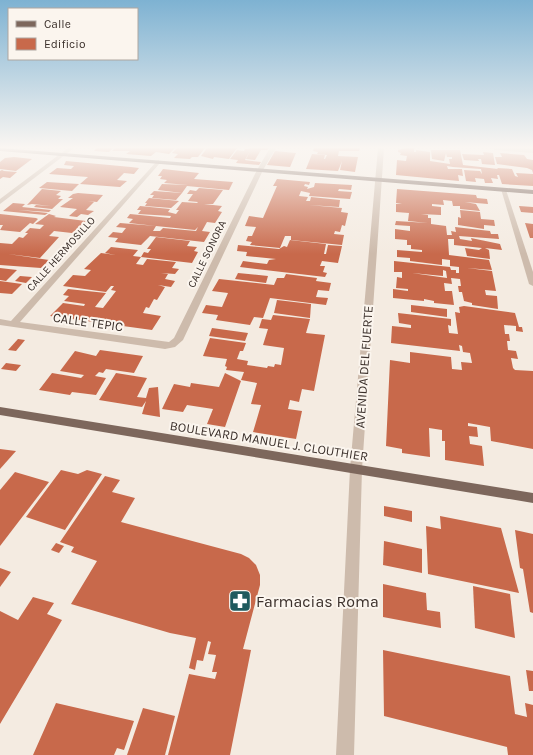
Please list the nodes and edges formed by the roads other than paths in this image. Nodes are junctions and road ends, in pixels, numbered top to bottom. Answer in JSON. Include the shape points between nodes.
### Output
{"nodes":[{"id":1,"x":24,"y":183,"type":"edge"},
{"id":2,"x":139,"y":183,"type":"edge"},
{"id":3,"x":254,"y":183,"type":"edge"},
{"id":4,"x":379,"y":183,"type":"edge"},
{"id":5,"x":419,"y":183,"type":"edge"},
{"id":6,"x":503,"y":190,"type":"junction"},
{"id":7,"x":533,"y":192,"type":"edge"},
{"id":8,"x":0,"y":202,"type":"edge"},
{"id":9,"x":533,"y":284,"type":"edge"},
{"id":10,"x":0,"y":322,"type":"edge"},
{"id":11,"x":13,"y":324,"type":"junction"},
{"id":12,"x":172,"y":345,"type":"joint"},
{"id":13,"x":0,"y":411,"type":"edge"},
{"id":14,"x":356,"y":469,"type":"junction"},
{"id":15,"x":533,"y":498,"type":"edge"},
{"id":16,"x":345,"y":755,"type":"edge"}],
"edges":[{"from":1,"to":8,"type":"street"},
{"from":2,"to":11,"type":"street","name":"CALLE HERMOSILLO"},
{"from":3,"to":12,"type":"street","name":"CALLE SONORA","via":[[178,340]]},
{"from":4,"to":14,"type":"street","name":"AVENIDA DEL FUERTE"},
{"from":5,"to":6,"type":"main road"},
{"from":6,"to":7,"type":"main road"},
{"from":6,"to":9,"type":"street"},
{"from":10,"to":11,"type":"street","name":"CALLE TEPIC"},
{"from":11,"to":12,"type":"street","name":"CALLE TEPIC"},
{"from":13,"to":14,"type":"main road","name":"BOULEVARD MANUEL J. CLOUTHIER"},
{"from":14,"to":15,"type":"main road","name":"BOULEVARD MANUEL J. CLOUTHIER"},
{"from":14,"to":16,"type":"street","name":"AVENIDA DEL FUERTE"}]}
